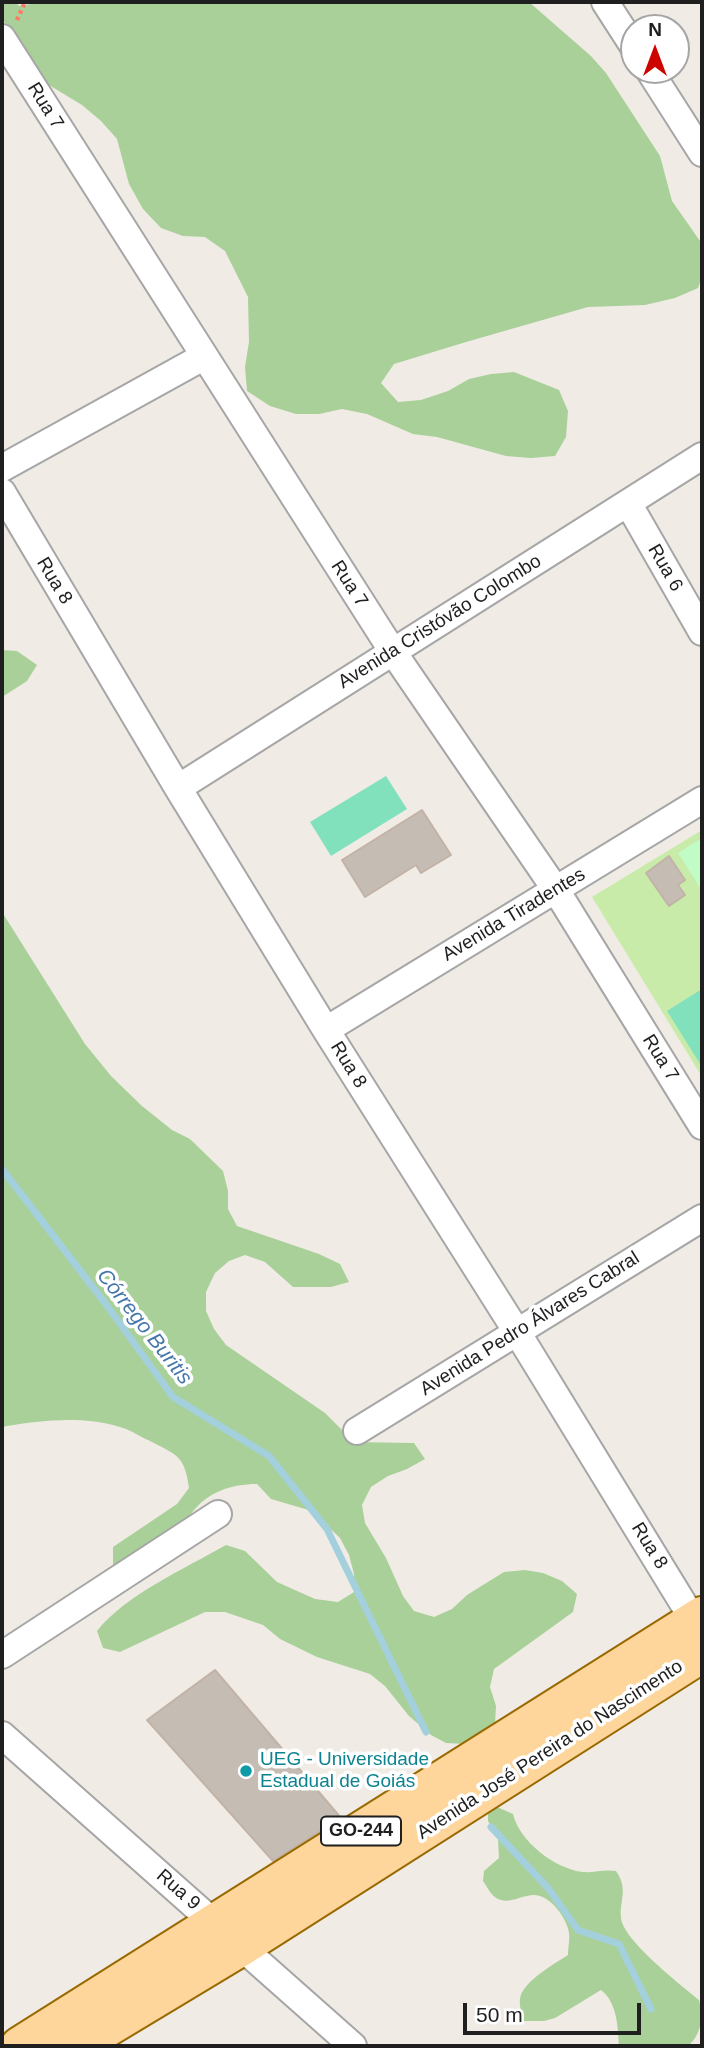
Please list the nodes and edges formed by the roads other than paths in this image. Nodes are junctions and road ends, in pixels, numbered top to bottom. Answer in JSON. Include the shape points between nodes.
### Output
{"nodes":[{"id":1,"x":605,"y":2,"type":"edge"},
{"id":2,"x":620,"y":25,"type":"edge"},
{"id":3,"x":2,"y":39,"type":"edge"},
{"id":4,"x":658,"y":84,"type":"edge"},
{"id":5,"x":702,"y":153,"type":"edge"},
{"id":6,"x":203,"y":357,"type":"junction"},
{"id":7,"x":702,"y":456,"type":"edge"},
{"id":8,"x":2,"y":468,"type":"edge"},
{"id":9,"x":2,"y":492,"type":"edge"},
{"id":10,"x":628,"y":503,"type":"junction"},
{"id":11,"x":702,"y":632,"type":"edge"},
{"id":12,"x":393,"y":652,"type":"junction"},
{"id":13,"x":178,"y":788,"type":"junction"},
{"id":14,"x":702,"y":800,"type":"edge"},
{"id":15,"x":556,"y":890,"type":"junction"},
{"id":16,"x":326,"y":1030,"type":"junction"},
{"id":17,"x":702,"y":1126,"type":"edge"},
{"id":18,"x":702,"y":1218,"type":"edge"},
{"id":19,"x":517,"y":1332,"type":"junction"},
{"id":20,"x":357,"y":1431,"type":"dead end"},
{"id":21,"x":218,"y":1514,"type":"dead end"},
{"id":22,"x":700,"y":1631,"type":"edge"},
{"id":23,"x":2,"y":1655,"type":"edge"},
{"id":24,"x":2,"y":1735,"type":"edge"},
{"id":25,"x":229,"y":1934,"type":"junction"},
{"id":26,"x":20,"y":2046,"type":"edge"},
{"id":27,"x":76,"y":2046,"type":"edge"},
{"id":28,"x":353,"y":2046,"type":"edge"}],
"edges":[{"from":1,"to":2,"type":"street"},
{"from":3,"to":6,"type":"street","name":"Rua 7"},
{"from":4,"to":5,"type":"street"},
{"from":6,"to":8,"type":"street"},
{"from":6,"to":12,"type":"street","name":"Rua 7"},
{"from":7,"to":10,"type":"street","name":"Avenida Cristóvão Colombo"},
{"from":9,"to":13,"type":"street","name":"Rua 8"},
{"from":10,"to":11,"type":"street","name":"Rua 6"},
{"from":10,"to":12,"type":"street","name":"Avenida Cristóvão Colombo"},
{"from":12,"to":13,"type":"street","name":"Avenida Cristóvão Colombo"},
{"from":12,"to":15,"type":"street","name":"Rua 7"},
{"from":13,"to":16,"type":"street","name":"Rua 8"},
{"from":14,"to":15,"type":"street","name":"Avenida Tiradentes"},
{"from":15,"to":16,"type":"street","name":"Avenida Tiradentes"},
{"from":15,"to":17,"type":"street","name":"Rua 7"},
{"from":16,"to":19,"type":"street","name":"Rua 8"},
{"from":18,"to":19,"type":"street","name":"Avenida Pedro Álvares Cabral"},
{"from":19,"to":20,"type":"street","name":"Avenida Pedro Álvares Cabral"},
{"from":19,"to":22,"type":"street","name":"Rua 8"},
{"from":21,"to":23,"type":"street"},
{"from":22,"to":25,"type":"main road","name":"Avenida José Pereira do Nascimento","number":"GO-244"},
{"from":24,"to":25,"type":"street","name":"Rua 9"},
{"from":25,"to":26,"type":"main road","name":"Avenida José Pereira do Nascimento","number":"GO-244"},
{"from":25,"to":27,"type":"main road","name":"Avenida José Pereira do Nascimento","number":"GO-244"},
{"from":25,"to":28,"type":"street","name":"Rua 9"}]}
